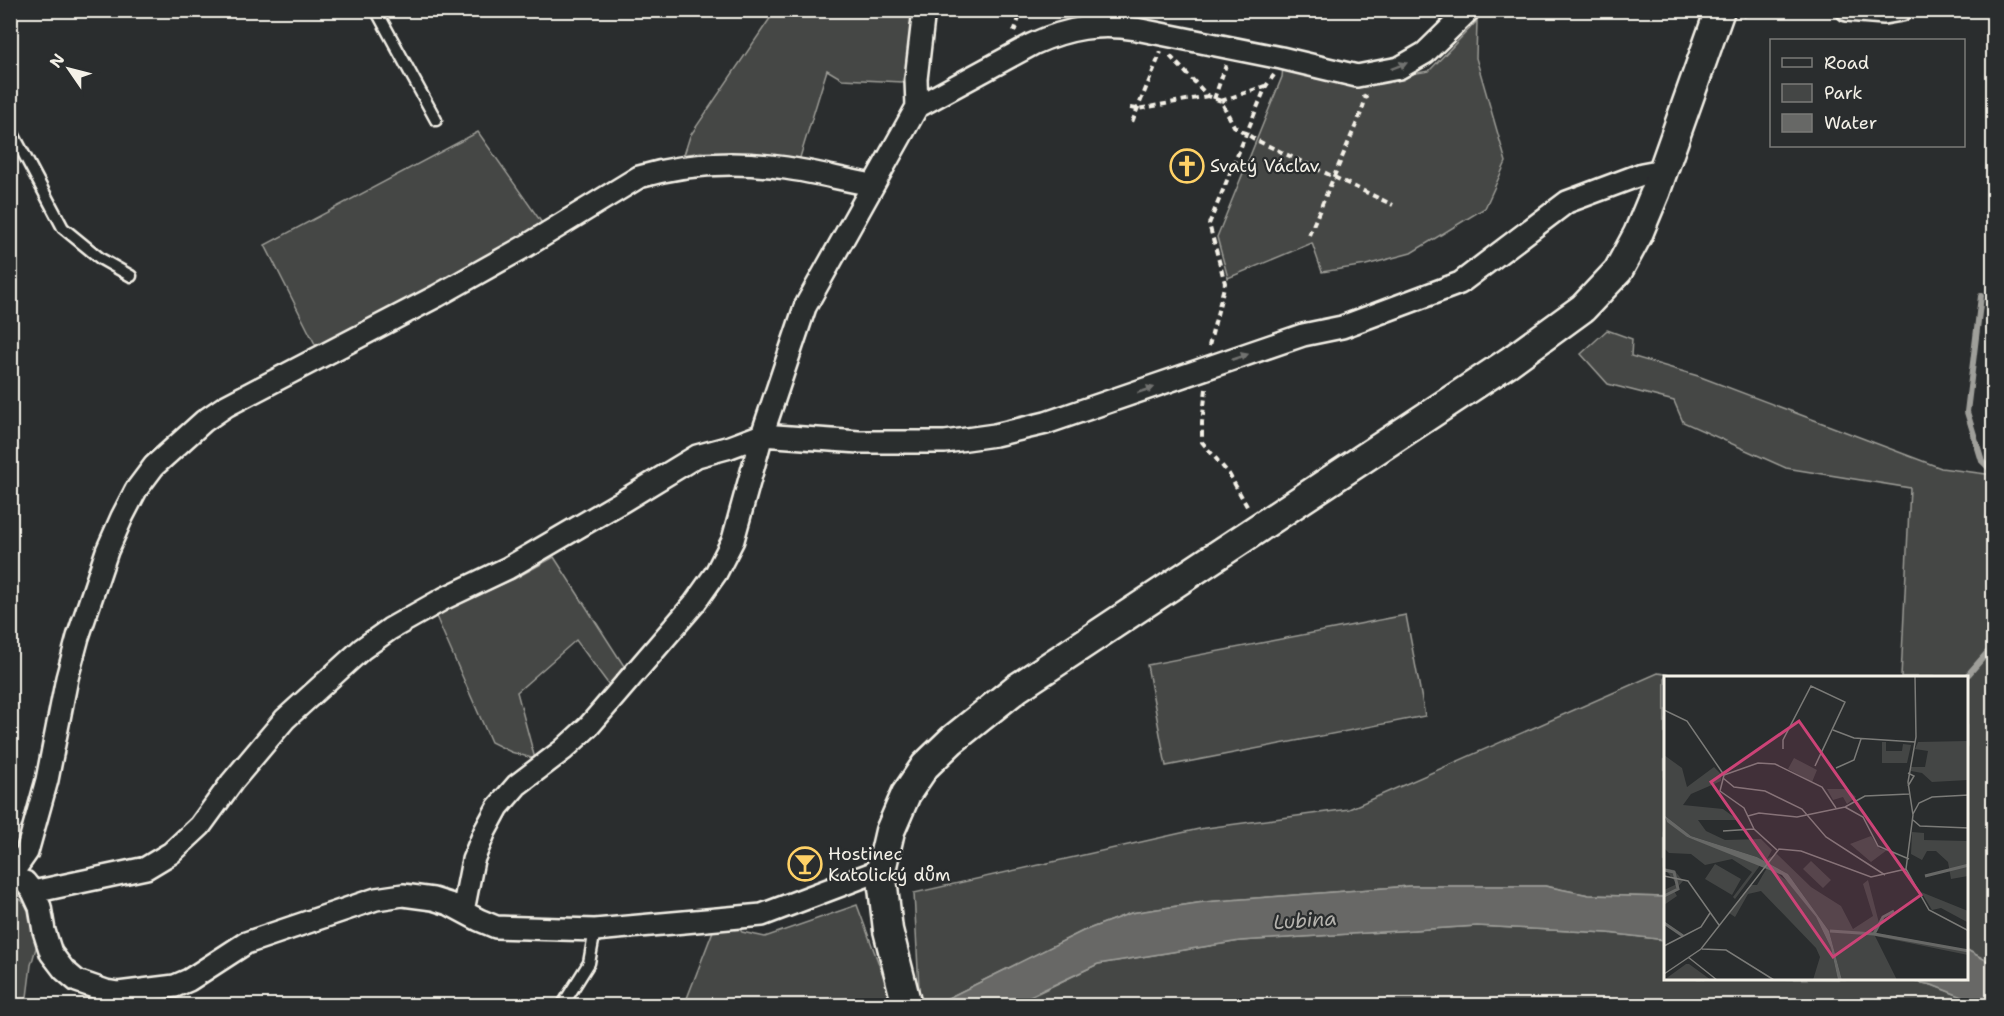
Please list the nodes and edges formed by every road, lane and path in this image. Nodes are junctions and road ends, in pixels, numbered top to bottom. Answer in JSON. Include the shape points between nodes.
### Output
{"nodes":[{"id":1,"x":376,"y":10,"type":"edge"},
{"id":2,"x":924,"y":10,"type":"edge"},
{"id":3,"x":1469,"y":10,"type":"edge"},
{"id":4,"x":1720,"y":10,"type":"edge"},
{"id":5,"x":1847,"y":10,"type":"edge"},
{"id":6,"x":1885,"y":12,"type":"edge"},
{"id":7,"x":1232,"y":48,"type":"junction"},
{"id":8,"x":1281,"y":58,"type":"junction"},
{"id":9,"x":1266,"y":86,"type":"junction"},
{"id":10,"x":1208,"y":96,"type":"junction"},
{"id":11,"x":1214,"y":99,"type":"junction"},
{"id":12,"x":1221,"y":101,"type":"junction"},
{"id":13,"x":917,"y":107,"type":"junction"},
{"id":14,"x":1130,"y":108,"type":"dead end"},
{"id":15,"x":1138,"y":109,"type":"junction"},
{"id":16,"x":1360,"y":113,"type":"dead end"},
{"id":17,"x":436,"y":120,"type":"dead end"},
{"id":18,"x":1132,"y":122,"type":"dead end"},
{"id":19,"x":10,"y":128,"type":"edge"},
{"id":20,"x":1247,"y":134,"type":"junction"},
{"id":21,"x":1663,"y":170,"type":"junction"},
{"id":22,"x":1334,"y":176,"type":"junction"},
{"id":23,"x":873,"y":185,"type":"junction"},
{"id":24,"x":1393,"y":205,"type":"dead end"},
{"id":25,"x":1309,"y":235,"type":"dead end"},
{"id":26,"x":131,"y":276,"type":"dead end"},
{"id":27,"x":1207,"y":369,"type":"junction"},
{"id":28,"x":762,"y":435,"type":"junction"},
{"id":29,"x":1261,"y":527,"type":"junction"},
{"id":30,"x":13,"y":870,"type":"edge"},
{"id":31,"x":881,"y":870,"type":"junction"},
{"id":32,"x":33,"y":892,"type":"junction"},
{"id":33,"x":464,"y":911,"type":"junction"},
{"id":34,"x":595,"y":930,"type":"junction"},
{"id":35,"x":562,"y":1005,"type":"edge"},
{"id":36,"x":907,"y":1005,"type":"edge"}],
"edges":[{"from":1,"to":17,"type":"lane"},
{"from":2,"to":13,"type":"street","via":[[916,79]]},
{"from":8,"to":3,"type":"street","one_way":true,"via":[[1357,76],[1399,68],[1425,53]]},
{"from":4,"to":21,"type":"street"},
{"from":5,"to":6,"type":"street"},
{"from":7,"to":8,"type":"street"},
{"from":7,"to":11,"type":"path"},
{"from":7,"to":13,"type":"street","via":[[1118,26],[1079,28],[1033,44]]},
{"from":8,"to":9,"type":"path"},
{"from":9,"to":12,"type":"path"},
{"from":9,"to":20,"type":"path"},
{"from":10,"to":11,"type":"path"},
{"from":10,"to":15,"type":"path"},
{"from":10,"to":15,"type":"path","via":[[1163,49]]},
{"from":11,"to":12,"type":"path"},
{"from":12,"to":20,"type":"path","via":[[1234,126]]},
{"from":13,"to":23,"type":"street"},
{"from":14,"to":15,"type":"path"},
{"from":15,"to":18,"type":"path"},
{"from":16,"to":22,"type":"path"},
{"from":19,"to":26,"type":"lane","via":[[63,228],[101,259]]},
{"from":20,"to":22,"type":"path"},
{"from":20,"to":27,"type":"path","via":[[1209,224],[1225,284],[1207,354]]},
{"from":27,"to":21,"type":"street","one_way":true,"via":[[1303,335],[1342,327],[1460,283],[1567,202]]},
{"from":21,"to":29,"type":"street","via":[[1638,234],[1618,271],[1583,308],[1552,333]]},
{"from":22,"to":24,"type":"path"},
{"from":22,"to":25,"type":"path"},
{"from":23,"to":28,"type":"street","via":[[805,307]]},
{"from":23,"to":30,"type":"street","via":[[748,164],[686,167],[639,177],[447,291],[204,421],[142,482],[107,551],[67,678],[47,780],[27,852]]},
{"from":28,"to":27,"type":"street","one_way":true,"via":[[859,442],[945,442],[995,435],[1046,423]]},
{"from":27,"to":29,"type":"path","via":[[1202,441]]},
{"from":28,"to":32,"type":"street","via":[[697,456],[508,568],[445,598],[362,648],[285,719],[200,826],[157,863]]},
{"from":28,"to":33,"type":"street","via":[[733,540],[716,573],[589,726],[517,785],[498,807],[473,861]]},
{"from":29,"to":31,"type":"street","via":[[1017,688],[952,740],[925,766],[906,794],[890,831]]},
{"from":30,"to":32,"type":"street"},
{"from":31,"to":34,"type":"street","via":[[762,915]]},
{"from":31,"to":36,"type":"street","via":[[888,930]]},
{"from":32,"to":33,"type":"street","via":[[51,952],[64,970],[77,981],[118,993],[175,986],[246,944],[376,899],[403,895],[449,903]]},
{"from":33,"to":34,"type":"street","via":[[496,927]]},
{"from":34,"to":35,"type":"lane","via":[[589,963]]}]}
